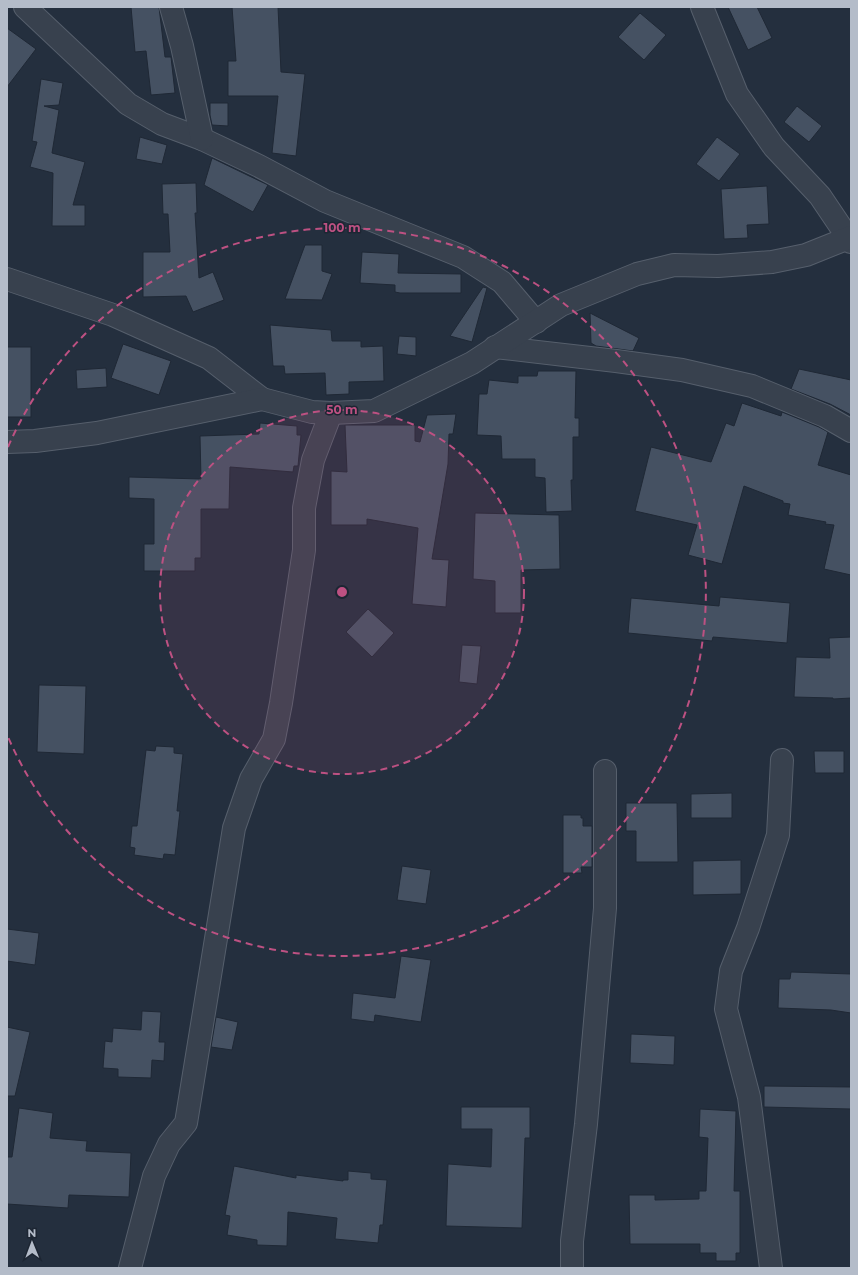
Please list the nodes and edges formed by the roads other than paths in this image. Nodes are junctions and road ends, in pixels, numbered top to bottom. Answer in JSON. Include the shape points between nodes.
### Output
{"nodes":[{"id":1,"x":26,"y":7,"type":"edge"},
{"id":2,"x":171,"y":7,"type":"edge"},
{"id":3,"x":702,"y":7,"type":"edge"},
{"id":4,"x":202,"y":139,"type":"junction"},
{"id":5,"x":850,"y":239,"type":"edge"},
{"id":6,"x":7,"y":278,"type":"edge"},
{"id":7,"x":536,"y":322,"type":"junction"},
{"id":8,"x":495,"y":347,"type":"junction"},
{"id":9,"x":262,"y":399,"type":"junction"},
{"id":10,"x":331,"y":413,"type":"junction"},
{"id":11,"x":851,"y":431,"type":"edge"},
{"id":12,"x":7,"y":442,"type":"edge"},
{"id":13,"x":782,"y":760,"type":"dead end"},
{"id":14,"x":605,"y":771,"type":"dead end"},
{"id":15,"x":130,"y":1268,"type":"edge"},
{"id":16,"x":572,"y":1268,"type":"edge"},
{"id":17,"x":771,"y":1268,"type":"edge"}],
"edges":[{"from":1,"to":4,"type":"street","via":[[128,104],[162,124]]},
{"from":2,"to":4,"type":"street"},
{"from":3,"to":5,"type":"street","via":[[737,94],[774,147],[820,196]]},
{"from":4,"to":7,"type":"street","via":[[260,166],[324,201],[463,257],[502,282]]},
{"from":5,"to":7,"type":"street","via":[[806,255],[772,262],[718,266],[674,265],[638,274],[561,305]]},
{"from":6,"to":9,"type":"street","via":[[112,315],[209,358]]},
{"from":7,"to":8,"type":"street"},
{"from":8,"to":10,"type":"street","via":[[472,363],[374,411]]},
{"from":8,"to":11,"type":"street","via":[[667,368],[752,386],[825,416]]},
{"from":9,"to":10,"type":"street","via":[[312,412]]},
{"from":9,"to":12,"type":"street","via":[[97,433]]},
{"from":10,"to":15,"type":"street","via":[[313,460],[304,508],[304,550],[274,739],[252,779],[234,828],[186,1123],[169,1144],[154,1176]]},
{"from":13,"to":17,"type":"street","via":[[778,835],[748,928],[731,971],[726,1009],[749,1097]]},
{"from":14,"to":16,"type":"street","via":[[605,908],[586,1124],[572,1241]]}]}
